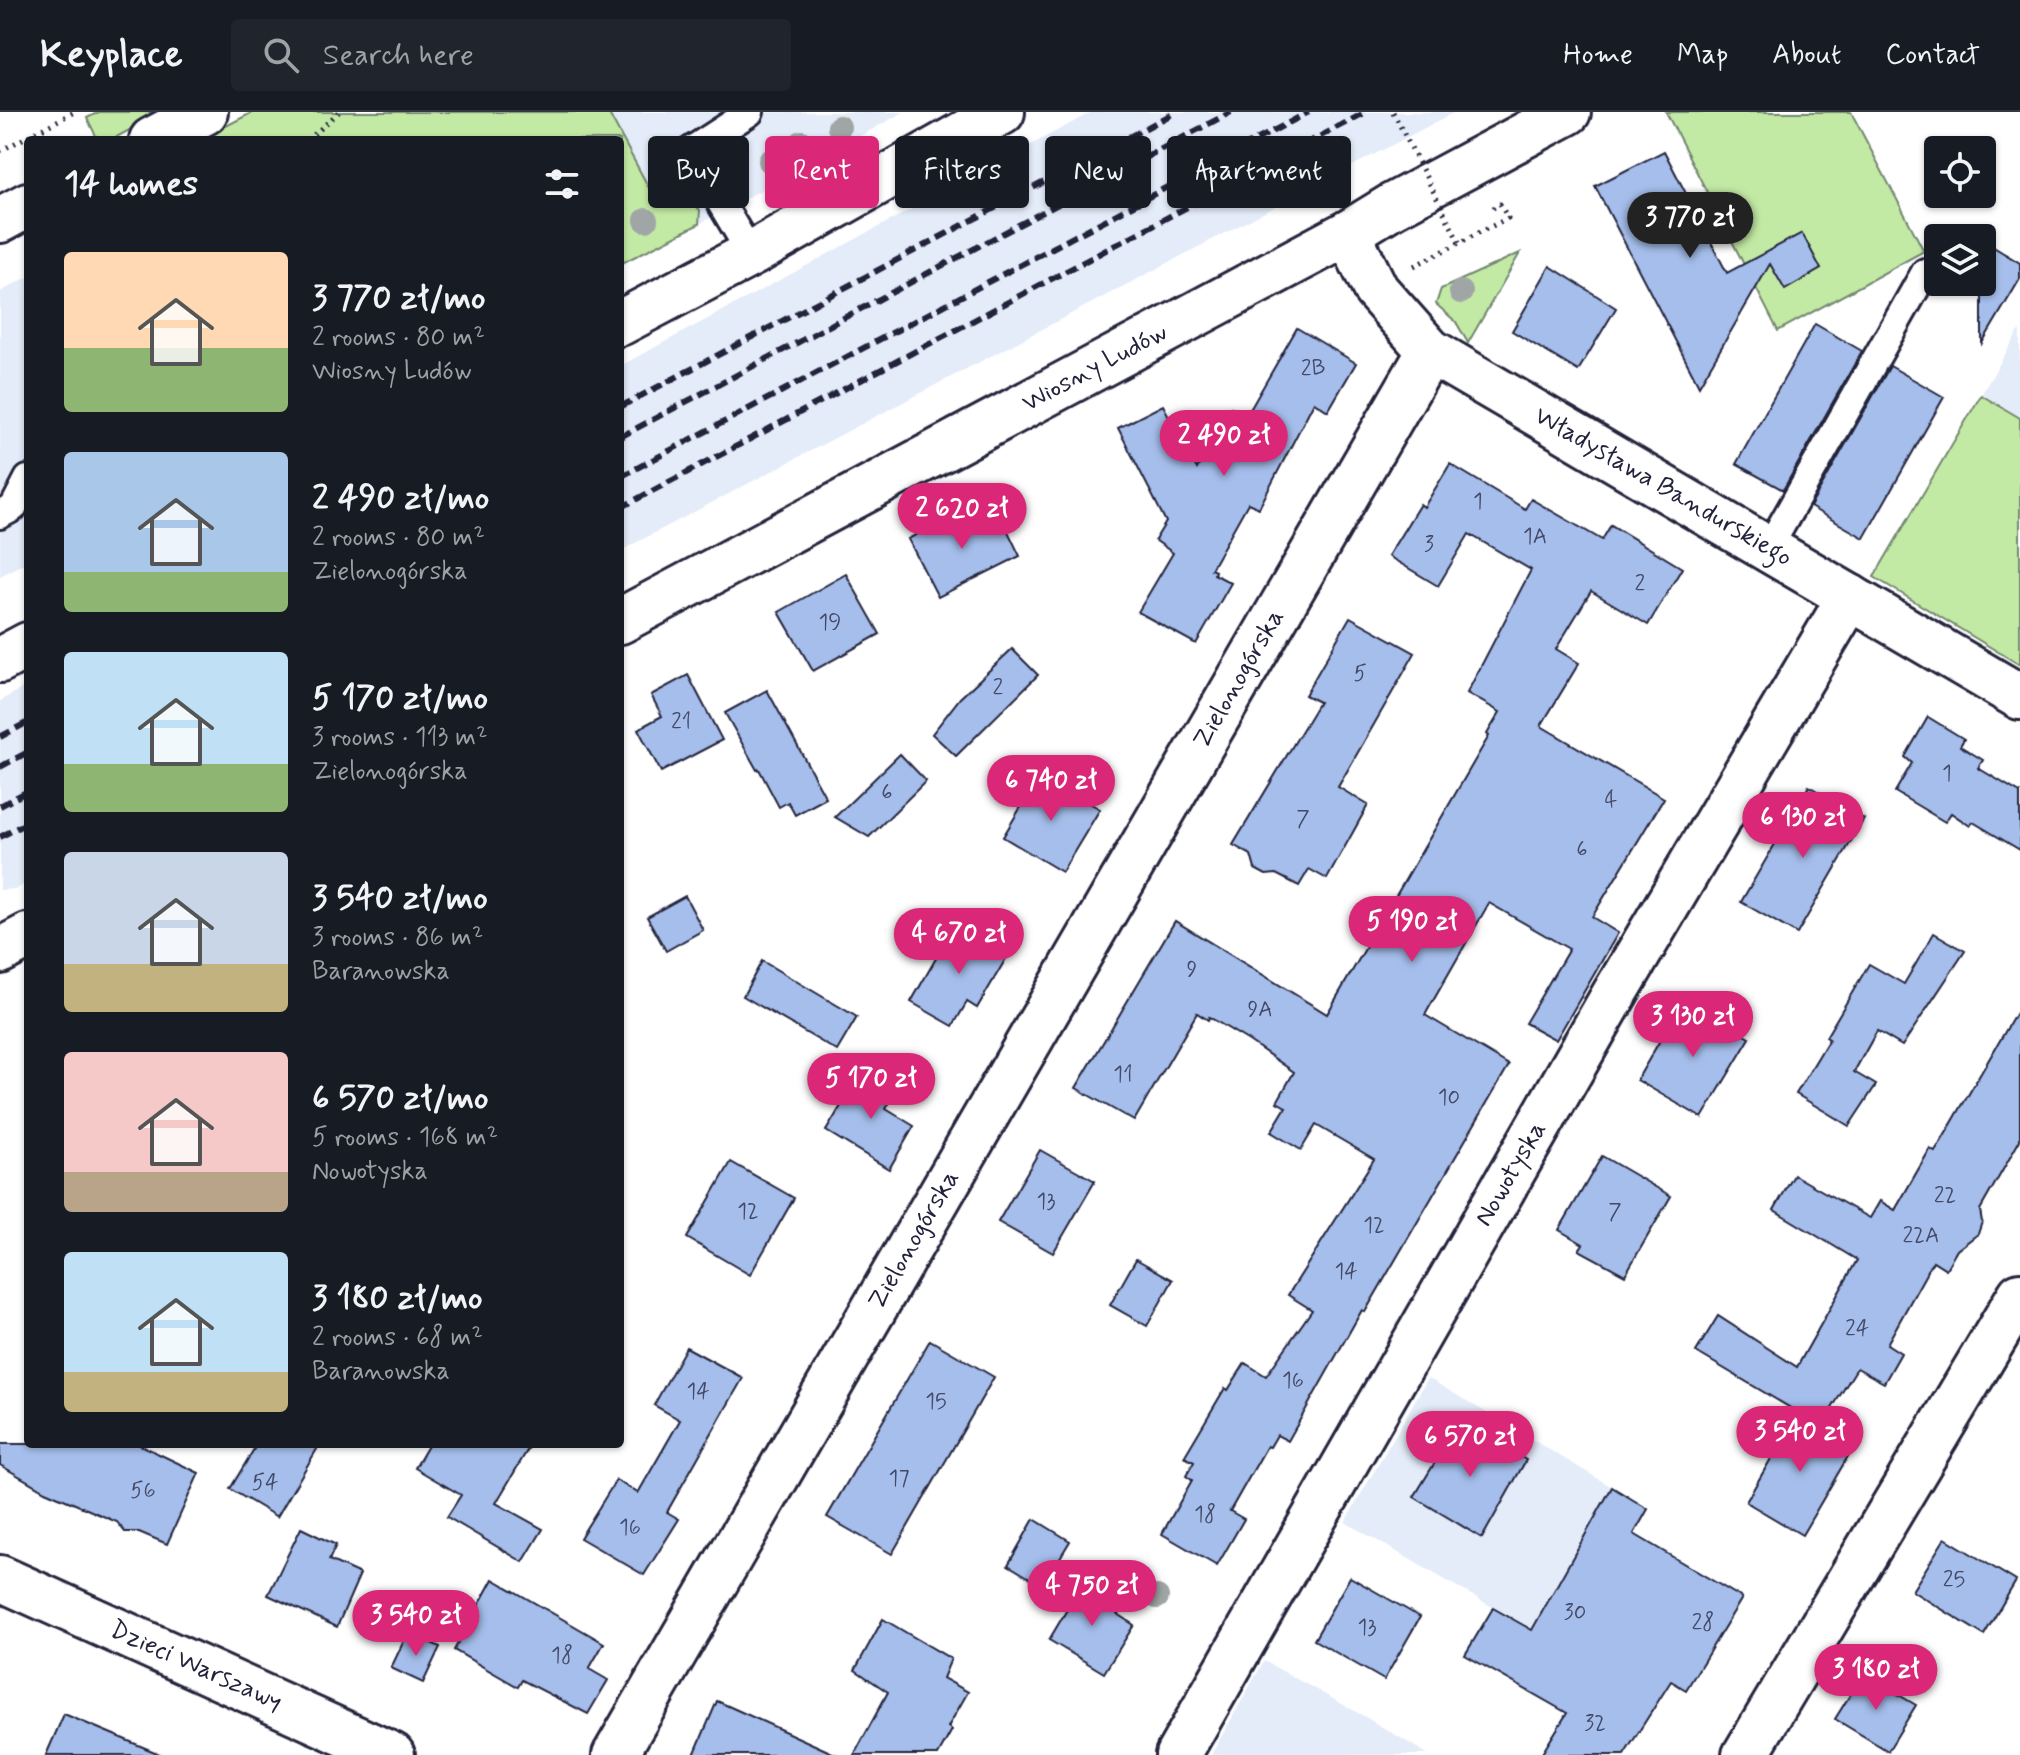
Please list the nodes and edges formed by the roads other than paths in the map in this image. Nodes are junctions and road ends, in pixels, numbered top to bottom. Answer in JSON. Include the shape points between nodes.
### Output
{"nodes":[{"id":1,"x":205,"y":112,"type":"edge"},
{"id":2,"x":750,"y":112,"type":"edge"},
{"id":3,"x":1002,"y":112,"type":"edge"},
{"id":4,"x":1568,"y":112,"type":"edge"},
{"id":5,"x":160,"y":136,"type":"edge"},
{"id":6,"x":24,"y":207,"type":"edge"},
{"id":7,"x":0,"y":220,"type":"edge"},
{"id":8,"x":1348,"y":233,"type":"junction"},
{"id":9,"x":751,"y":254,"type":"junction"},
{"id":10,"x":1924,"y":274,"type":"edge"},
{"id":11,"x":624,"y":321,"type":"edge"},
{"id":12,"x":1430,"y":351,"type":"junction"},
{"id":13,"x":24,"y":487,"type":"edge"},
{"id":14,"x":0,"y":515,"type":"edge"},
{"id":15,"x":1768,"y":549,"type":"junction"},
{"id":16,"x":1850,"y":597,"type":"junction"},
{"id":17,"x":624,"y":619,"type":"edge"},
{"id":18,"x":24,"y":647,"type":"edge"},
{"id":19,"x":0,"y":660,"type":"edge"},
{"id":20,"x":2020,"y":697,"type":"edge"},
{"id":21,"x":24,"y":938,"type":"edge"},
{"id":22,"x":0,"y":951,"type":"edge"},
{"id":23,"x":2020,"y":1295,"type":"edge"},
{"id":24,"x":0,"y":1578,"type":"edge"},
{"id":25,"x":392,"y":1755,"type":"edge"},
{"id":26,"x":615,"y":1755,"type":"edge"},
{"id":27,"x":1178,"y":1755,"type":"edge"},
{"id":28,"x":1745,"y":1755,"type":"edge"}],
"edges":[{"from":1,"to":5,"type":"street"},
{"from":2,"to":9,"type":"lane","via":[[690,151]]},
{"from":3,"to":9,"type":"street"},
{"from":4,"to":8,"type":"street","name":"Wiosny Ludów"},
{"from":6,"to":7,"type":"street"},
{"from":8,"to":12,"type":"street","name":"Władysława Bandurskiego","via":[[1376,290]]},
{"from":8,"to":17,"type":"street","name":"Wiosny Ludów"},
{"from":9,"to":11,"type":"street"},
{"from":10,"to":15,"type":"lane"},
{"from":12,"to":15,"type":"street","name":"Władysława Bandurskiego"},
{"from":12,"to":26,"type":"street","name":"Zielonogórska"},
{"from":13,"to":14,"type":"lane","via":[[13,508]]},
{"from":15,"to":16,"type":"street","name":"Władysława Bandurskiego"},
{"from":16,"to":20,"type":"street","name":"Władysława Bandurskiego"},
{"from":16,"to":27,"type":"street","name":"Nowotyska"},
{"from":18,"to":19,"type":"street"},
{"from":21,"to":22,"type":"street"},
{"from":23,"to":28,"type":"street"},
{"from":24,"to":25,"type":"street","name":"Dzieci Warszawy"}]}
